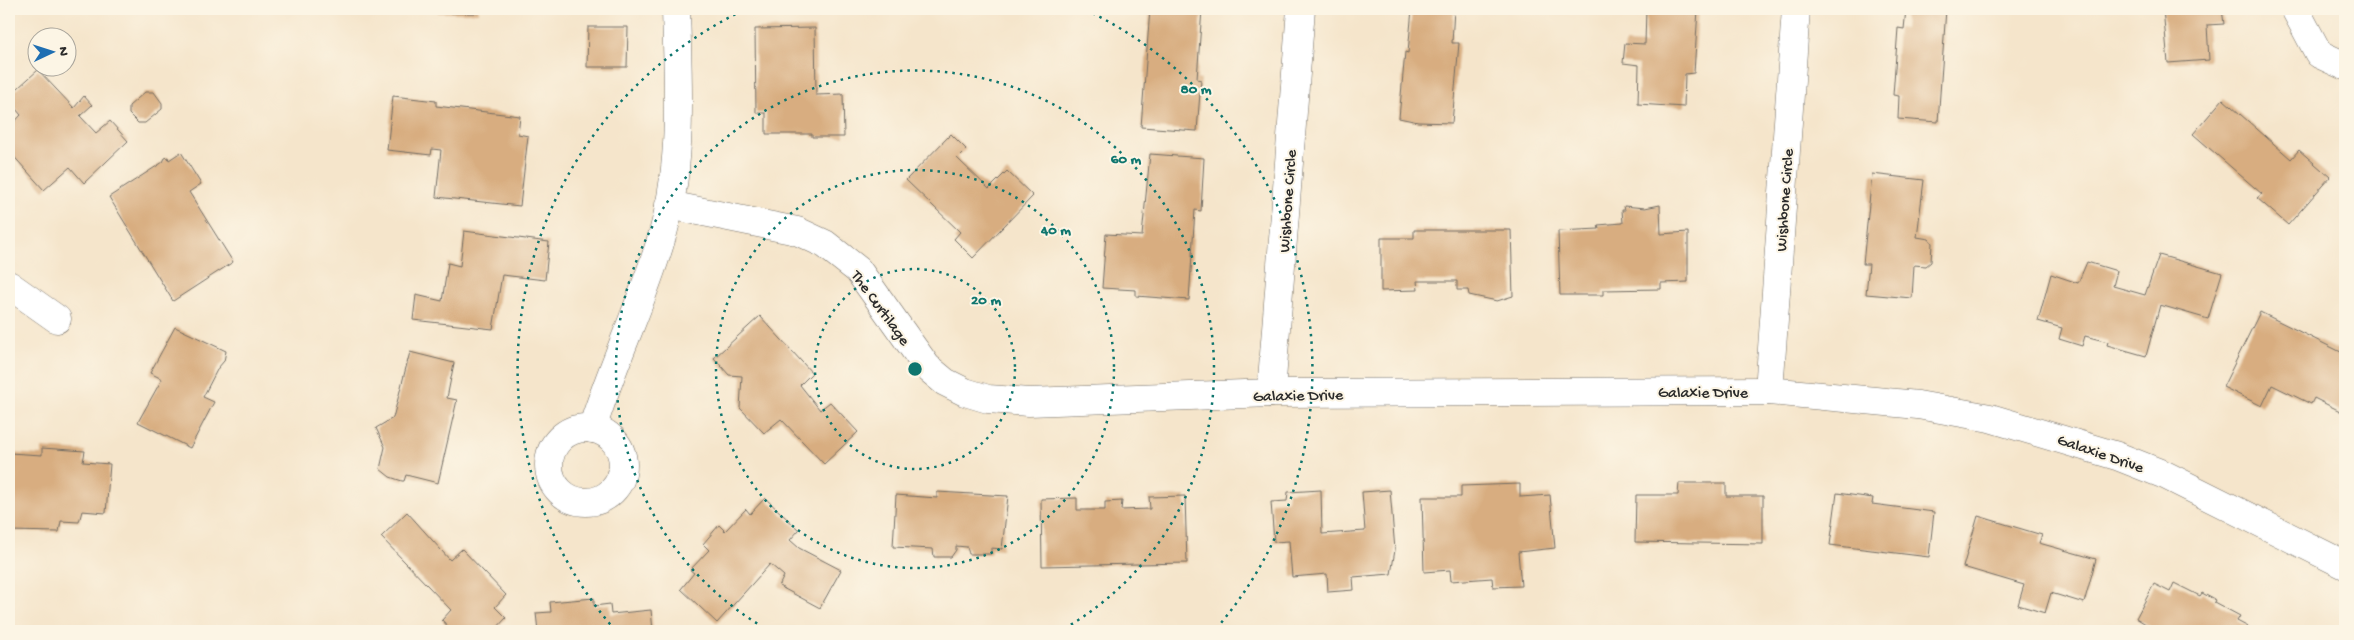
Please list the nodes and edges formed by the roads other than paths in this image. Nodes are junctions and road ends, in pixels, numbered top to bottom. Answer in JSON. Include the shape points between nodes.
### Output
{"nodes":[{"id":1,"x":676,"y":9,"type":"edge"},
{"id":2,"x":1301,"y":9,"type":"edge"},
{"id":3,"x":1796,"y":9,"type":"edge"},
{"id":4,"x":2295,"y":9,"type":"edge"},
{"id":5,"x":2345,"y":66,"type":"edge"},
{"id":6,"x":669,"y":205,"type":"junction"},
{"id":7,"x":9,"y":285,"type":"edge"},
{"id":8,"x":57,"y":319,"type":"dead end"},
{"id":9,"x":1769,"y":391,"type":"junction"},
{"id":10,"x":1271,"y":394,"type":"junction"},
{"id":11,"x":1029,"y":402,"type":"joint"},
{"id":12,"x":592,"y":429,"type":"dead end"},
{"id":13,"x":2345,"y":565,"type":"edge"}],
"edges":[{"from":1,"to":6,"type":"street","via":[[678,125]]},
{"from":2,"to":10,"type":"street","name":"Wishbone Circle"},
{"from":3,"to":9,"type":"street","name":"Wishbone Circle"},
{"from":4,"to":5,"type":"street","via":[[2319,54]]},
{"from":6,"to":11,"type":"street","name":"The Curtilage","via":[[797,231],[825,244],[858,270],[911,348],[926,367],[945,382],[988,399]]},
{"from":6,"to":12,"type":"street","via":[[661,242],[606,383]]},
{"from":7,"to":8,"type":"street"},
{"from":9,"to":10,"type":"street","name":"Galaxie Drive"},
{"from":9,"to":13,"type":"street","name":"Galaxie Drive","via":[[1918,405],[1990,418],[2061,437],[2165,475]]},
{"from":10,"to":11,"type":"street","name":"Galaxie Drive"}]}
